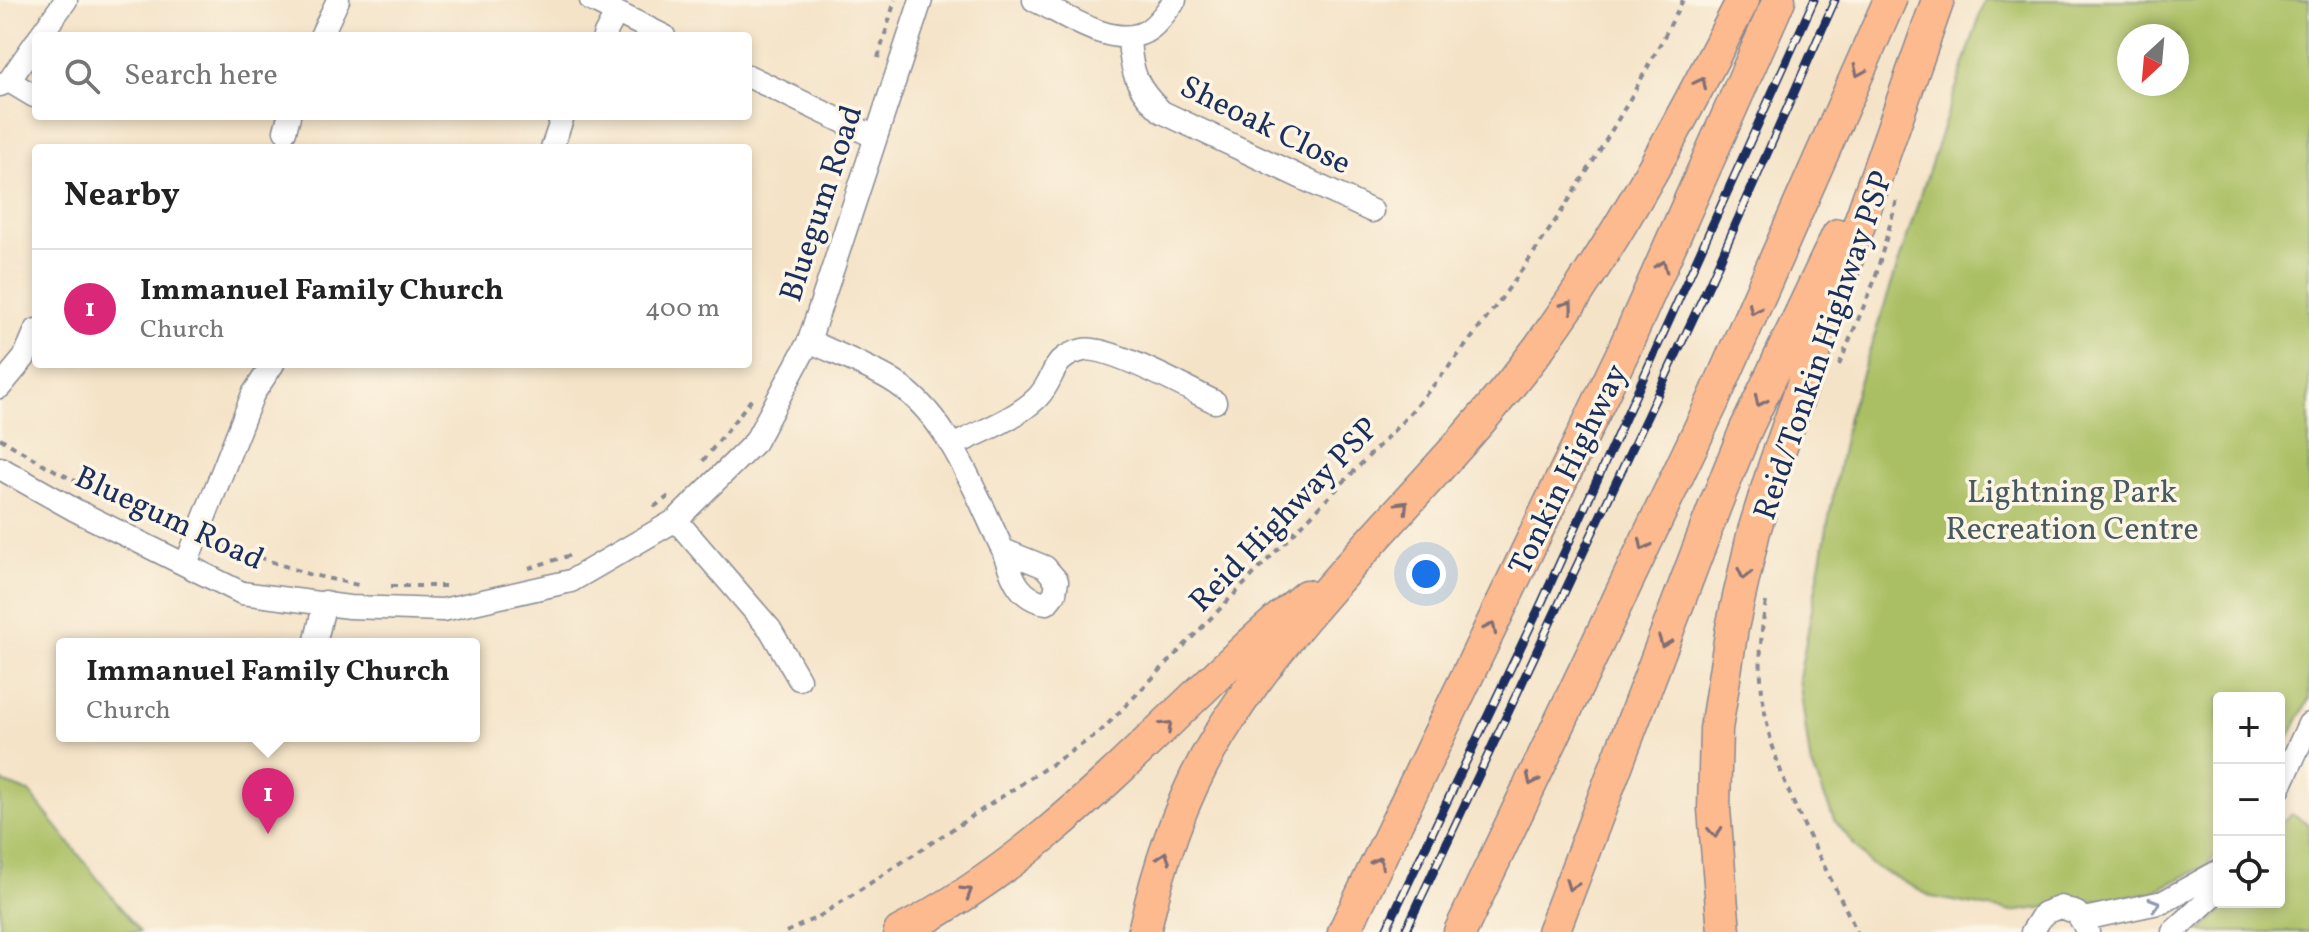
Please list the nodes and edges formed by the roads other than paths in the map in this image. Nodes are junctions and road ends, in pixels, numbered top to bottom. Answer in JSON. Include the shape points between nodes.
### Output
{"nodes":[{"id":1,"x":66,"y":0,"type":"edge"},
{"id":2,"x":338,"y":0,"type":"edge"},
{"id":3,"x":591,"y":0,"type":"edge"},
{"id":4,"x":921,"y":0,"type":"edge"},
{"id":5,"x":1034,"y":0,"type":"edge"},
{"id":6,"x":1175,"y":0,"type":"edge"},
{"id":7,"x":1743,"y":0,"type":"edge"},
{"id":8,"x":1779,"y":0,"type":"edge"},
{"id":9,"x":1890,"y":0,"type":"edge"},
{"id":10,"x":1938,"y":0,"type":"edge"},
{"id":11,"x":616,"y":13,"type":"junction"},
{"id":12,"x":43,"y":32,"type":"edge"},
{"id":13,"x":323,"y":32,"type":"edge"},
{"id":14,"x":606,"y":32,"type":"edge"},
{"id":15,"x":656,"y":32,"type":"edge"},
{"id":16,"x":1129,"y":39,"type":"junction"},
{"id":17,"x":32,"y":47,"type":"edge"},
{"id":18,"x":752,"y":78,"type":"edge"},
{"id":19,"x":4,"y":83,"type":"edge"},
{"id":20,"x":32,"y":95,"type":"edge"},
{"id":21,"x":1900,"y":102,"type":"junction"},
{"id":22,"x":562,"y":120,"type":"edge"},
{"id":23,"x":875,"y":137,"type":"junction"},
{"id":24,"x":553,"y":144,"type":"edge"},
{"id":25,"x":1372,"y":211,"type":"dead end"},
{"id":26,"x":32,"y":339,"type":"edge"},
{"id":27,"x":809,"y":341,"type":"junction"},
{"id":28,"x":270,"y":368,"type":"edge"},
{"id":29,"x":0,"y":387,"type":"edge"},
{"id":30,"x":1215,"y":402,"type":"dead end"},
{"id":31,"x":952,"y":446,"type":"junction"},
{"id":32,"x":0,"y":468,"type":"edge"},
{"id":33,"x":676,"y":520,"type":"junction"},
{"id":34,"x":1363,"y":549,"type":"junction"},
{"id":35,"x":1003,"y":550,"type":"dead end"},
{"id":36,"x":186,"y":564,"type":"junction"},
{"id":37,"x":325,"y":602,"type":"junction"},
{"id":38,"x":316,"y":638,"type":"edge"},
{"id":39,"x":799,"y":679,"type":"dead end"},
{"id":40,"x":2309,"y":724,"type":"edge"},
{"id":41,"x":2285,"y":776,"type":"edge"},
{"id":42,"x":2213,"y":874,"type":"edge"},
{"id":43,"x":2213,"y":895,"type":"edge"},
{"id":44,"x":2086,"y":926,"type":"edge"},
{"id":45,"x":900,"y":932,"type":"edge"},
{"id":46,"x":1144,"y":932,"type":"edge"},
{"id":47,"x":1344,"y":932,"type":"edge"},
{"id":48,"x":1460,"y":932,"type":"edge"},
{"id":49,"x":1553,"y":932,"type":"edge"},
{"id":50,"x":1724,"y":932,"type":"edge"},
{"id":51,"x":2032,"y":932,"type":"edge"},
{"id":52,"x":2173,"y":932,"type":"edge"}],
"edges":[{"from":1,"to":12,"type":"street"},
{"from":2,"to":13,"type":"street"},
{"from":3,"to":11,"type":"street"},
{"from":4,"to":23,"type":"street","name":"Bluegum Road"},
{"from":5,"to":16,"type":"street","via":[[1094,29]]},
{"from":6,"to":16,"type":"street","via":[[1149,31]]},
{"from":34,"to":7,"type":"highway","one_way":true,"via":[[1485,416],[1587,279],[1676,133]]},
{"from":47,"to":8,"type":"highway","name":"Tonkin Highway","one_way":true,"via":[[1622,354]]},
{"from":9,"to":48,"type":"highway","one_way":true,"via":[[1713,401]]},
{"from":10,"to":21,"type":"highway"},
{"from":11,"to":14,"type":"street"},
{"from":11,"to":15,"type":"street"},
{"from":16,"to":25,"type":"street","name":"Sheoak Close","via":[[1131,70],[1140,92],[1162,112]]},
{"from":17,"to":19,"type":"street"},
{"from":18,"to":23,"type":"street"},
{"from":19,"to":20,"type":"street"},
{"from":21,"to":49,"type":"highway","one_way":true,"via":[[1746,429]]},
{"from":21,"to":50,"type":"highway","one_way":true,"via":[[1775,464],[1732,628],[1716,729],[1714,809]]},
{"from":22,"to":24,"type":"street"},
{"from":23,"to":27,"type":"street","name":"Bluegum Road"},
{"from":26,"to":29,"type":"street"},
{"from":27,"to":31,"type":"street","via":[[890,379],[927,412]]},
{"from":27,"to":33,"type":"street","name":"Bluegum Road","via":[[755,442]]},
{"from":28,"to":36,"type":"street","via":[[253,394]]},
{"from":30,"to":31,"type":"street","via":[[1118,356],[1086,349],[1057,362],[1041,395],[1022,410]]},
{"from":31,"to":35,"type":"street"},
{"from":32,"to":36,"type":"street","name":"Bluegum Road"},
{"from":33,"to":37,"type":"street","name":"Bluegum Road","via":[[571,581],[443,610]]},
{"from":33,"to":39,"type":"street","via":[[770,629]]},
{"from":45,"to":34,"type":"highway","one_way":true,"via":[[973,889],[1078,810],[1267,628]]},
{"from":46,"to":34,"type":"highway","one_way":true,"via":[[1171,835],[1217,738],[1255,682]]},
{"from":36,"to":37,"type":"street","name":"Bluegum Road","via":[[242,593]]},
{"from":37,"to":38,"type":"street"},
{"from":40,"to":41,"type":"street"},
{"from":44,"to":42,"type":"street","one_way":true,"via":[[2163,902]]},
{"from":43,"to":52,"type":"street"},
{"from":44,"to":51,"type":"street","via":[[2069,909],[2051,909],[2037,919]]}]}
